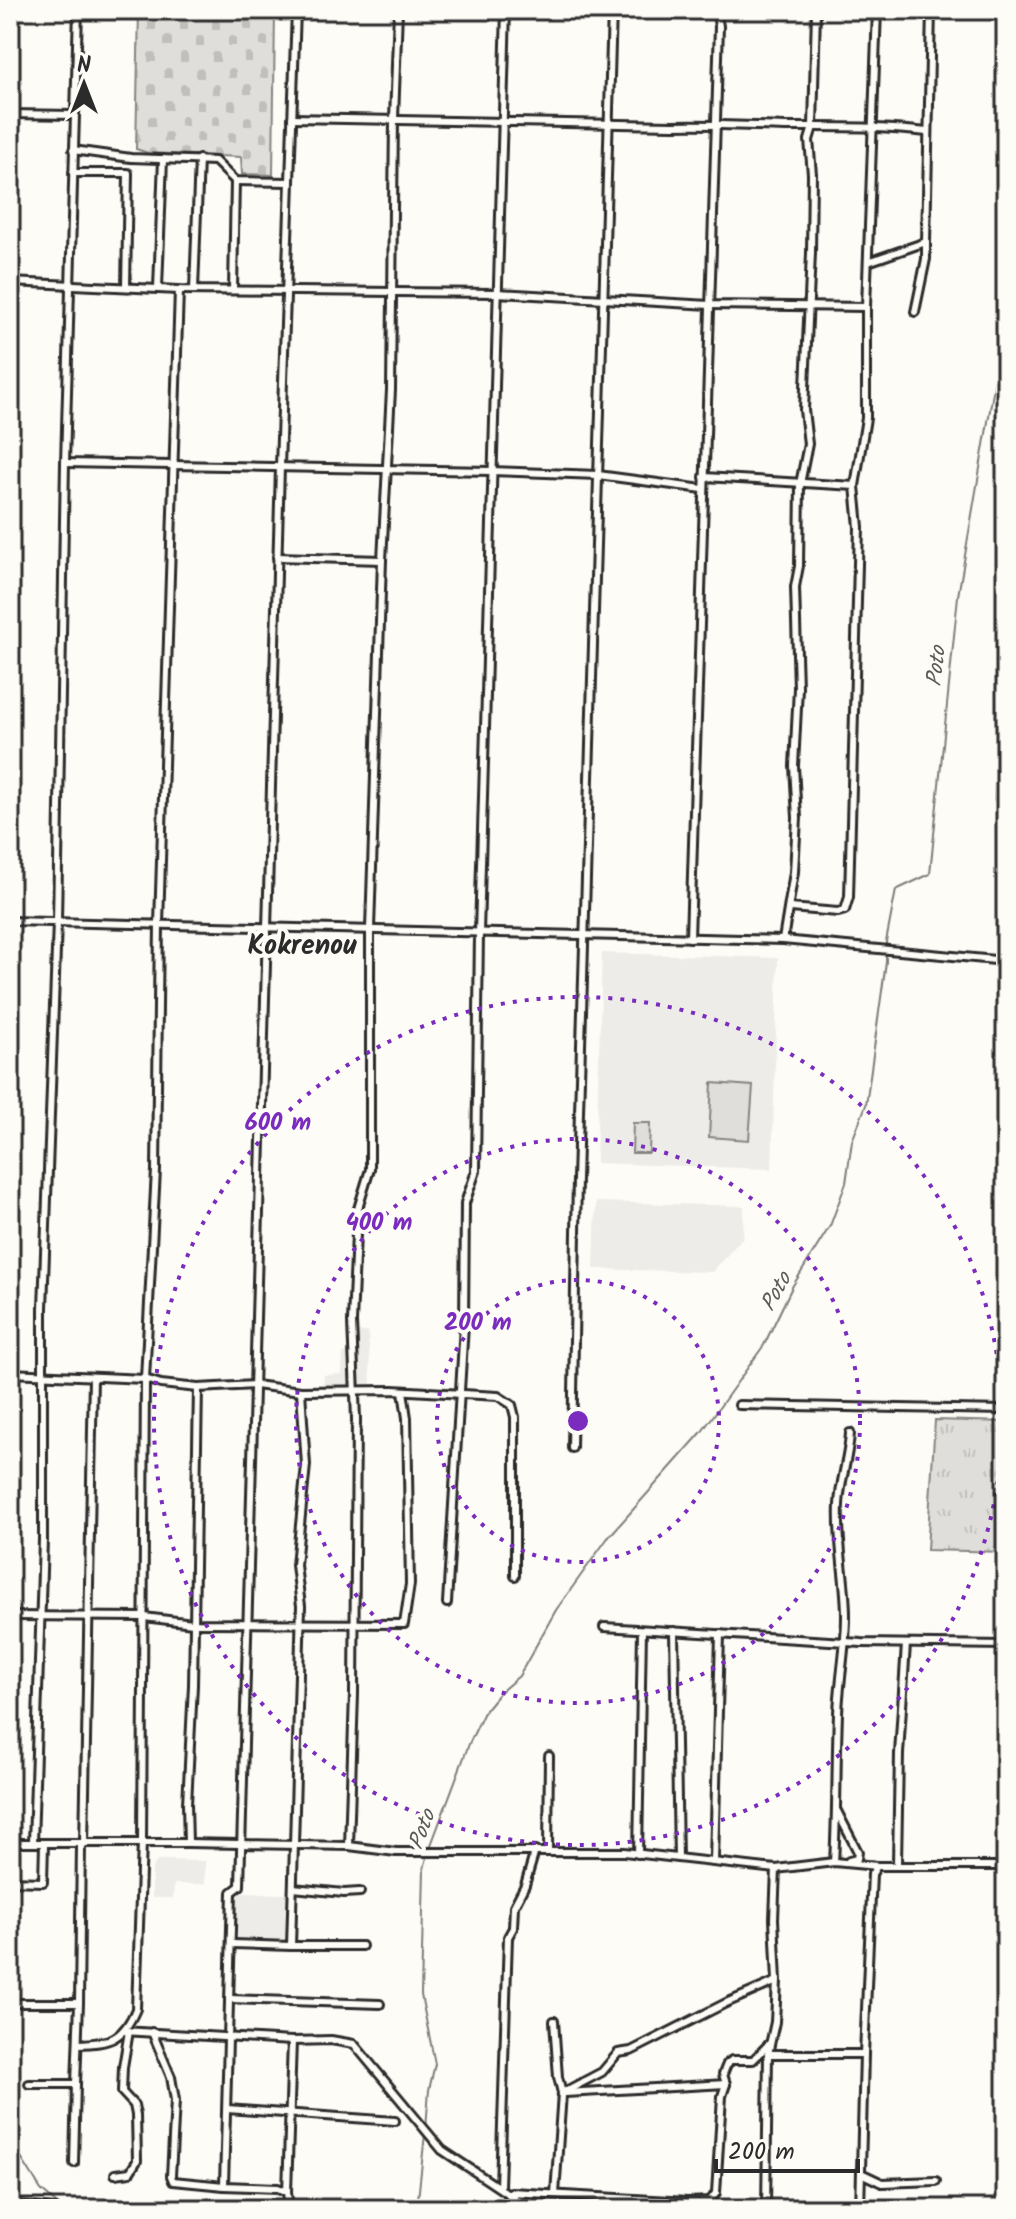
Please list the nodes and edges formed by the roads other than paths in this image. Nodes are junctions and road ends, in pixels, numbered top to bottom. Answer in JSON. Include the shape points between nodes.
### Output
{"nodes":[{"id":1,"x":78,"y":10,"type":"edge"},
{"id":2,"x":296,"y":10,"type":"edge"},
{"id":3,"x":398,"y":10,"type":"edge"},
{"id":4,"x":506,"y":10,"type":"edge"},
{"id":5,"x":612,"y":10,"type":"edge"},
{"id":6,"x":716,"y":10,"type":"edge"},
{"id":7,"x":816,"y":10,"type":"edge"},
{"id":8,"x":877,"y":10,"type":"edge"},
{"id":9,"x":931,"y":10,"type":"edge"},
{"id":10,"x":10,"y":114,"type":"edge"},
{"id":11,"x":74,"y":115,"type":"junction"},
{"id":12,"x":292,"y":118,"type":"junction"},
{"id":13,"x":394,"y":119,"type":"junction"},
{"id":14,"x":502,"y":121,"type":"junction"},
{"id":15,"x":608,"y":123,"type":"junction"},
{"id":16,"x":717,"y":123,"type":"junction"},
{"id":17,"x":813,"y":127,"type":"junction"},
{"id":18,"x":871,"y":127,"type":"junction"},
{"id":19,"x":927,"y":132,"type":"junction"},
{"id":20,"x":73,"y":150,"type":"junction"},
{"id":21,"x":163,"y":159,"type":"junction"},
{"id":22,"x":199,"y":159,"type":"junction"},
{"id":23,"x":73,"y":173,"type":"junction"},
{"id":24,"x":235,"y":181,"type":"junction"},
{"id":25,"x":290,"y":182,"type":"junction"},
{"id":26,"x":926,"y":242,"type":"junction"},
{"id":27,"x":868,"y":262,"type":"junction"},
{"id":28,"x":10,"y":282,"type":"edge"},
{"id":29,"x":70,"y":284,"type":"junction"},
{"id":30,"x":126,"y":287,"type":"junction"},
{"id":31,"x":158,"y":288,"type":"junction"},
{"id":32,"x":179,"y":290,"type":"junction"},
{"id":33,"x":194,"y":290,"type":"junction"},
{"id":34,"x":233,"y":290,"type":"junction"},
{"id":35,"x":286,"y":291,"type":"junction"},
{"id":36,"x":391,"y":292,"type":"junction"},
{"id":37,"x":497,"y":293,"type":"junction"},
{"id":38,"x":603,"y":299,"type":"junction"},
{"id":39,"x":710,"y":305,"type":"junction"},
{"id":40,"x":808,"y":305,"type":"junction"},
{"id":41,"x":866,"y":307,"type":"junction"},
{"id":42,"x":915,"y":312,"type":"dead end"},
{"id":43,"x":65,"y":463,"type":"junction"},
{"id":44,"x":174,"y":465,"type":"junction"},
{"id":45,"x":280,"y":467,"type":"junction"},
{"id":46,"x":387,"y":468,"type":"junction"},
{"id":47,"x":491,"y":471,"type":"junction"},
{"id":48,"x":598,"y":475,"type":"junction"},
{"id":49,"x":704,"y":477,"type":"junction"},
{"id":50,"x":800,"y":484,"type":"junction"},
{"id":51,"x":855,"y":486,"type":"junction"},
{"id":52,"x":703,"y":489,"type":"junction"},
{"id":53,"x":277,"y":557,"type":"junction"},
{"id":54,"x":382,"y":560,"type":"junction"},
{"id":55,"x":1006,"y":731,"type":"edge"},
{"id":56,"x":1000,"y":799,"type":"dead end"},
{"id":57,"x":790,"y":908,"type":"junction"},
{"id":58,"x":10,"y":921,"type":"edge"},
{"id":59,"x":57,"y":922,"type":"junction"},
{"id":60,"x":159,"y":924,"type":"junction"},
{"id":61,"x":266,"y":927,"type":"junction"},
{"id":62,"x":370,"y":929,"type":"junction"},
{"id":63,"x":479,"y":933,"type":"junction"},
{"id":64,"x":585,"y":936,"type":"junction"},
{"id":65,"x":690,"y":938,"type":"junction"},
{"id":66,"x":783,"y":940,"type":"junction"},
{"id":67,"x":1006,"y":961,"type":"edge"},
{"id":68,"x":10,"y":1373,"type":"edge"},
{"id":69,"x":45,"y":1375,"type":"junction"},
{"id":70,"x":93,"y":1377,"type":"junction"},
{"id":71,"x":145,"y":1379,"type":"junction"},
{"id":72,"x":255,"y":1385,"type":"junction"},
{"id":73,"x":198,"y":1388,"type":"junction"},
{"id":74,"x":301,"y":1391,"type":"junction"},
{"id":75,"x":353,"y":1391,"type":"junction"},
{"id":76,"x":403,"y":1391,"type":"junction"},
{"id":77,"x":458,"y":1395,"type":"junction"},
{"id":78,"x":739,"y":1405,"type":"dead end"},
{"id":79,"x":1006,"y":1410,"type":"edge"},
{"id":80,"x":850,"y":1433,"type":"dead end"},
{"id":81,"x":572,"y":1448,"type":"dead end"},
{"id":82,"x":515,"y":1576,"type":"dead end"},
{"id":83,"x":447,"y":1603,"type":"dead end"},
{"id":84,"x":88,"y":1615,"type":"junction"},
{"id":85,"x":10,"y":1616,"type":"edge"},
{"id":86,"x":40,"y":1616,"type":"junction"},
{"id":87,"x":144,"y":1617,"type":"junction"},
{"id":88,"x":246,"y":1622,"type":"junction"},
{"id":89,"x":300,"y":1622,"type":"junction"},
{"id":90,"x":193,"y":1623,"type":"junction"},
{"id":91,"x":355,"y":1625,"type":"junction"},
{"id":92,"x":604,"y":1627,"type":"dead end"},
{"id":93,"x":642,"y":1630,"type":"junction"},
{"id":94,"x":674,"y":1631,"type":"junction"},
{"id":95,"x":720,"y":1634,"type":"junction"},
{"id":96,"x":845,"y":1642,"type":"junction"},
{"id":97,"x":906,"y":1644,"type":"junction"},
{"id":98,"x":1006,"y":1645,"type":"edge"},
{"id":99,"x":549,"y":1756,"type":"dead end"},
{"id":100,"x":837,"y":1811,"type":"junction"},
{"id":101,"x":142,"y":1842,"type":"junction"},
{"id":102,"x":10,"y":1843,"type":"edge"},
{"id":103,"x":33,"y":1843,"type":"junction"},
{"id":104,"x":188,"y":1843,"type":"junction"},
{"id":105,"x":44,"y":1844,"type":"junction"},
{"id":106,"x":83,"y":1844,"type":"junction"},
{"id":107,"x":241,"y":1844,"type":"junction"},
{"id":108,"x":294,"y":1846,"type":"junction"},
{"id":109,"x":349,"y":1846,"type":"junction"},
{"id":110,"x":535,"y":1851,"type":"junction"},
{"id":111,"x":548,"y":1851,"type":"junction"},
{"id":112,"x":638,"y":1854,"type":"junction"},
{"id":113,"x":678,"y":1858,"type":"junction"},
{"id":114,"x":714,"y":1862,"type":"junction"},
{"id":115,"x":834,"y":1862,"type":"junction"},
{"id":116,"x":846,"y":1863,"type":"junction"},
{"id":117,"x":897,"y":1864,"type":"junction"},
{"id":118,"x":877,"y":1866,"type":"junction"},
{"id":119,"x":1006,"y":1866,"type":"edge"},
{"id":120,"x":776,"y":1869,"type":"junction"},
{"id":121,"x":10,"y":1881,"type":"edge"},
{"id":122,"x":293,"y":1888,"type":"junction"},
{"id":123,"x":360,"y":1892,"type":"dead end"},
{"id":124,"x":232,"y":1944,"type":"junction"},
{"id":125,"x":291,"y":1946,"type":"junction"},
{"id":126,"x":362,"y":1946,"type":"dead end"},
{"id":127,"x":777,"y":1981,"type":"junction"},
{"id":128,"x":230,"y":1999,"type":"junction"},
{"id":129,"x":10,"y":2003,"type":"edge"},
{"id":130,"x":79,"y":2003,"type":"junction"},
{"id":131,"x":380,"y":2004,"type":"dead end"},
{"id":132,"x":554,"y":2021,"type":"dead end"},
{"id":133,"x":126,"y":2031,"type":"junction"},
{"id":134,"x":152,"y":2032,"type":"junction"},
{"id":135,"x":229,"y":2037,"type":"junction"},
{"id":136,"x":292,"y":2041,"type":"junction"},
{"id":137,"x":770,"y":2043,"type":"junction"},
{"id":138,"x":78,"y":2044,"type":"junction"},
{"id":139,"x":768,"y":2054,"type":"junction"},
{"id":140,"x":864,"y":2054,"type":"junction"},
{"id":141,"x":29,"y":2084,"type":"dead end"},
{"id":142,"x":76,"y":2084,"type":"junction"},
{"id":143,"x":726,"y":2084,"type":"junction"},
{"id":144,"x":562,"y":2093,"type":"junction"},
{"id":145,"x":227,"y":2109,"type":"junction"},
{"id":146,"x":291,"y":2114,"type":"junction"},
{"id":147,"x":395,"y":2121,"type":"dead end"},
{"id":148,"x":74,"y":2163,"type":"dead end"},
{"id":149,"x":115,"y":2174,"type":"dead end"},
{"id":150,"x":863,"y":2174,"type":"junction"},
{"id":151,"x":936,"y":2181,"type":"dead end"},
{"id":152,"x":224,"y":2186,"type":"junction"},
{"id":153,"x":500,"y":2187,"type":"junction"},
{"id":154,"x":287,"y":2192,"type":"junction"},
{"id":155,"x":509,"y":2192,"type":"junction"},
{"id":156,"x":555,"y":2194,"type":"junction"},
{"id":157,"x":10,"y":2205,"type":"edge"},
{"id":158,"x":56,"y":2209,"type":"edge"},
{"id":159,"x":289,"y":2209,"type":"edge"},
{"id":160,"x":531,"y":2209,"type":"edge"},
{"id":161,"x":766,"y":2209,"type":"edge"},
{"id":162,"x":860,"y":2209,"type":"edge"}],
"edges":[{"from":1,"to":11,"type":"street"},
{"from":2,"to":12,"type":"street"},
{"from":3,"to":13,"type":"street"},
{"from":4,"to":14,"type":"street"},
{"from":5,"to":15,"type":"street"},
{"from":6,"to":16,"type":"street"},
{"from":7,"to":17,"type":"street"},
{"from":8,"to":18,"type":"street"},
{"from":9,"to":19,"type":"street"},
{"from":10,"to":11,"type":"street"},
{"from":11,"to":20,"type":"street"},
{"from":12,"to":13,"type":"street"},
{"from":12,"to":25,"type":"street"},
{"from":13,"to":14,"type":"street"},
{"from":13,"to":36,"type":"street"},
{"from":14,"to":15,"type":"street"},
{"from":14,"to":37,"type":"street"},
{"from":15,"to":16,"type":"street"},
{"from":15,"to":38,"type":"street"},
{"from":16,"to":17,"type":"street"},
{"from":16,"to":39,"type":"street"},
{"from":17,"to":18,"type":"street"},
{"from":17,"to":40,"type":"street"},
{"from":18,"to":19,"type":"street"},
{"from":18,"to":27,"type":"street"},
{"from":19,"to":26,"type":"street"},
{"from":20,"to":21,"type":"street"},
{"from":20,"to":23,"type":"street"},
{"from":21,"to":22,"type":"street"},
{"from":21,"to":31,"type":"street"},
{"from":22,"to":24,"type":"street","via":[[215,161]]},
{"from":22,"to":33,"type":"street"},
{"from":23,"to":29,"type":"street"},
{"from":23,"to":30,"type":"street","via":[[128,173]]},
{"from":24,"to":25,"type":"street"},
{"from":24,"to":34,"type":"street"},
{"from":25,"to":35,"type":"street"},
{"from":26,"to":27,"type":"street"},
{"from":26,"to":42,"type":"street"},
{"from":27,"to":41,"type":"street"},
{"from":28,"to":29,"type":"street"},
{"from":29,"to":30,"type":"street"},
{"from":29,"to":43,"type":"street"},
{"from":30,"to":31,"type":"street"},
{"from":31,"to":32,"type":"street"},
{"from":32,"to":33,"type":"street"},
{"from":32,"to":44,"type":"street"},
{"from":33,"to":34,"type":"street"},
{"from":34,"to":35,"type":"street"},
{"from":35,"to":36,"type":"street"},
{"from":35,"to":45,"type":"street"},
{"from":36,"to":37,"type":"street"},
{"from":36,"to":46,"type":"street"},
{"from":37,"to":38,"type":"street"},
{"from":37,"to":47,"type":"street"},
{"from":38,"to":39,"type":"street"},
{"from":38,"to":48,"type":"street"},
{"from":39,"to":40,"type":"street"},
{"from":39,"to":49,"type":"street"},
{"from":40,"to":41,"type":"street"},
{"from":40,"to":50,"type":"street","via":[[808,444]]},
{"from":41,"to":51,"type":"street","via":[[866,418]]},
{"from":43,"to":44,"type":"street"},
{"from":43,"to":59,"type":"street"},
{"from":44,"to":45,"type":"street"},
{"from":44,"to":60,"type":"street"},
{"from":45,"to":46,"type":"street"},
{"from":45,"to":53,"type":"street"},
{"from":46,"to":47,"type":"street"},
{"from":46,"to":54,"type":"street"},
{"from":47,"to":48,"type":"street"},
{"from":47,"to":63,"type":"street"},
{"from":48,"to":52,"type":"street"},
{"from":48,"to":64,"type":"street"},
{"from":49,"to":50,"type":"street"},
{"from":49,"to":52,"type":"street"},
{"from":50,"to":51,"type":"street"},
{"from":50,"to":57,"type":"street","via":[[795,587],[797,818]]},
{"from":51,"to":57,"type":"street","via":[[859,527],[847,906],[838,912]]},
{"from":52,"to":65,"type":"street"},
{"from":53,"to":54,"type":"street"},
{"from":53,"to":61,"type":"street"},
{"from":54,"to":62,"type":"street"},
{"from":55,"to":56,"type":"street"},
{"from":57,"to":66,"type":"street"},
{"from":58,"to":59,"type":"street"},
{"from":59,"to":60,"type":"street"},
{"from":59,"to":69,"type":"street"},
{"from":60,"to":61,"type":"street"},
{"from":60,"to":71,"type":"street","via":[[156,1170]]},
{"from":61,"to":62,"type":"street"},
{"from":61,"to":72,"type":"street"},
{"from":62,"to":63,"type":"street"},
{"from":62,"to":75,"type":"street","via":[[370,1169],[357,1212]]},
{"from":63,"to":64,"type":"street"},
{"from":63,"to":77,"type":"street","via":[[476,1171],[465,1203]]},
{"from":64,"to":65,"type":"street"},
{"from":64,"to":81,"type":"street"},
{"from":65,"to":66,"type":"street"},
{"from":66,"to":67,"type":"street"},
{"from":68,"to":69,"type":"street"},
{"from":69,"to":70,"type":"street"},
{"from":69,"to":86,"type":"street"},
{"from":70,"to":71,"type":"street"},
{"from":70,"to":84,"type":"street"},
{"from":71,"to":73,"type":"street"},
{"from":71,"to":87,"type":"street"},
{"from":72,"to":73,"type":"street"},
{"from":72,"to":74,"type":"street"},
{"from":72,"to":88,"type":"street"},
{"from":73,"to":90,"type":"street"},
{"from":74,"to":75,"type":"street"},
{"from":74,"to":89,"type":"street","via":[[306,1465],[296,1565]]},
{"from":75,"to":76,"type":"street"},
{"from":75,"to":91,"type":"street"},
{"from":76,"to":77,"type":"street"},
{"from":76,"to":91,"type":"street","via":[[410,1584],[404,1624]]},
{"from":77,"to":82,"type":"street","via":[[498,1396],[514,1410]]},
{"from":77,"to":83,"type":"street"},
{"from":78,"to":79,"type":"street"},
{"from":80,"to":96,"type":"street","via":[[839,1508]]},
{"from":84,"to":86,"type":"street"},
{"from":84,"to":87,"type":"street"},
{"from":84,"to":106,"type":"street"},
{"from":85,"to":86,"type":"street"},
{"from":86,"to":103,"type":"street"},
{"from":87,"to":90,"type":"street"},
{"from":87,"to":101,"type":"street"},
{"from":88,"to":89,"type":"street"},
{"from":88,"to":90,"type":"street"},
{"from":88,"to":107,"type":"street"},
{"from":89,"to":91,"type":"street"},
{"from":89,"to":108,"type":"street"},
{"from":90,"to":104,"type":"street"},
{"from":91,"to":109,"type":"street"},
{"from":92,"to":93,"type":"street"},
{"from":93,"to":94,"type":"street"},
{"from":93,"to":112,"type":"street"},
{"from":94,"to":95,"type":"street"},
{"from":94,"to":113,"type":"street"},
{"from":95,"to":96,"type":"street"},
{"from":95,"to":114,"type":"street"},
{"from":96,"to":97,"type":"street"},
{"from":96,"to":100,"type":"street"},
{"from":97,"to":98,"type":"street"},
{"from":97,"to":117,"type":"street"},
{"from":99,"to":111,"type":"street"},
{"from":100,"to":115,"type":"street"},
{"from":100,"to":116,"type":"street","via":[[858,1852],[857,1859]]},
{"from":101,"to":104,"type":"street"},
{"from":101,"to":106,"type":"street"},
{"from":101,"to":133,"type":"street","via":[[136,2009]]},
{"from":102,"to":103,"type":"street"},
{"from":103,"to":105,"type":"street"},
{"from":104,"to":107,"type":"street"},
{"from":105,"to":106,"type":"street"},
{"from":105,"to":121,"type":"street","via":[[43,1882]]},
{"from":106,"to":130,"type":"street"},
{"from":107,"to":108,"type":"street"},
{"from":107,"to":124,"type":"street","via":[[240,1886],[232,1892]]},
{"from":108,"to":109,"type":"street"},
{"from":108,"to":122,"type":"street"},
{"from":109,"to":110,"type":"street","via":[[396,1852]]},
{"from":110,"to":111,"type":"street"},
{"from":110,"to":153,"type":"street","via":[[508,1937]]},
{"from":111,"to":112,"type":"street"},
{"from":112,"to":113,"type":"street"},
{"from":113,"to":114,"type":"street"},
{"from":114,"to":120,"type":"street"},
{"from":115,"to":116,"type":"street"},
{"from":115,"to":120,"type":"street"},
{"from":116,"to":118,"type":"street"},
{"from":117,"to":118,"type":"street"},
{"from":117,"to":119,"type":"street"},
{"from":118,"to":140,"type":"street","via":[[872,1874]]},
{"from":120,"to":127,"type":"street"},
{"from":122,"to":123,"type":"street"},
{"from":122,"to":125,"type":"street"},
{"from":124,"to":125,"type":"street"},
{"from":124,"to":128,"type":"street"},
{"from":125,"to":126,"type":"street"},
{"from":127,"to":137,"type":"street"},
{"from":127,"to":144,"type":"street","via":[[618,2053],[602,2072]]},
{"from":128,"to":131,"type":"street"},
{"from":128,"to":135,"type":"street"},
{"from":129,"to":130,"type":"street"},
{"from":130,"to":138,"type":"street"},
{"from":132,"to":144,"type":"street"},
{"from":133,"to":134,"type":"street"},
{"from":133,"to":138,"type":"street","via":[[107,2043]]},
{"from":133,"to":149,"type":"street","via":[[122,2092],[134,2105],[137,2161],[130,2172]]},
{"from":134,"to":135,"type":"street"},
{"from":134,"to":152,"type":"street","via":[[175,2100],[173,2181]]},
{"from":135,"to":136,"type":"street"},
{"from":135,"to":145,"type":"street"},
{"from":136,"to":146,"type":"street"},
{"from":136,"to":153,"type":"street","via":[[354,2044],[442,2150]]},
{"from":137,"to":139,"type":"street"},
{"from":137,"to":143,"type":"street","via":[[753,2060],[727,2064]]},
{"from":138,"to":142,"type":"street"},
{"from":139,"to":140,"type":"street"},
{"from":139,"to":161,"type":"street"},
{"from":140,"to":150,"type":"street"},
{"from":141,"to":142,"type":"street"},
{"from":142,"to":148,"type":"street"},
{"from":143,"to":144,"type":"street"},
{"from":143,"to":156,"type":"street","via":[[716,2193],[710,2201]]},
{"from":144,"to":156,"type":"street"},
{"from":145,"to":146,"type":"street"},
{"from":145,"to":152,"type":"street"},
{"from":146,"to":147,"type":"street"},
{"from":146,"to":154,"type":"street"},
{"from":150,"to":151,"type":"street","via":[[882,2183]]},
{"from":150,"to":162,"type":"street"},
{"from":152,"to":154,"type":"street"},
{"from":153,"to":155,"type":"street"},
{"from":154,"to":159,"type":"street"},
{"from":155,"to":156,"type":"street"},
{"from":155,"to":160,"type":"street"},
{"from":157,"to":158,"type":"street"}]}
